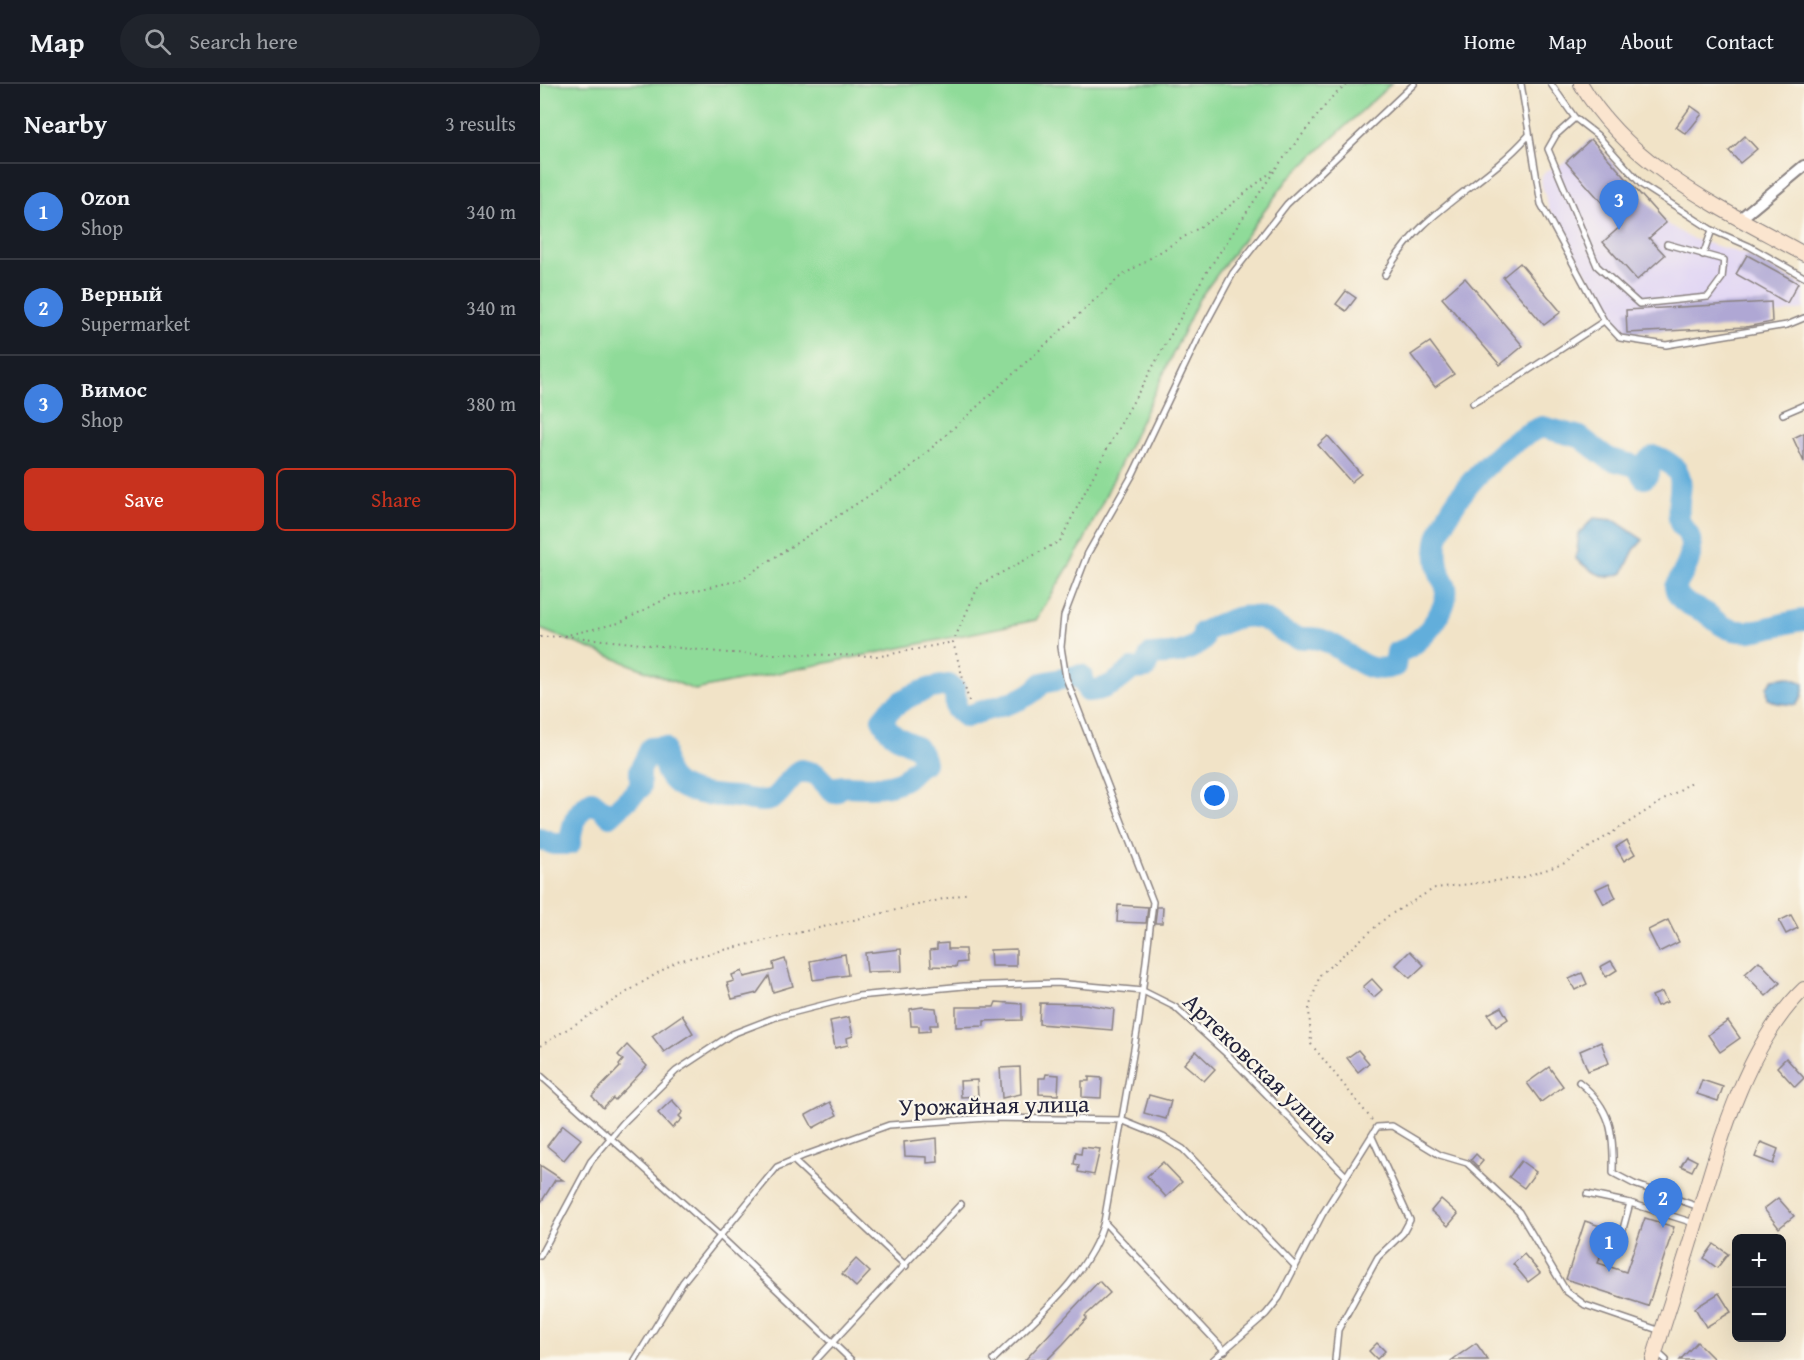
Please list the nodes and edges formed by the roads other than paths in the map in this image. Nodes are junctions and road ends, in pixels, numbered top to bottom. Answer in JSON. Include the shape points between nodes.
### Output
{"nodes":[{"id":1,"x":1414,"y":84,"type":"edge"},
{"id":2,"x":1521,"y":84,"type":"edge"},
{"id":3,"x":1551,"y":84,"type":"edge"},
{"id":4,"x":1581,"y":84,"type":"edge"},
{"id":5,"x":1575,"y":118,"type":"junction"},
{"id":6,"x":1528,"y":136,"type":"junction"},
{"id":7,"x":1804,"y":166,"type":"edge"},
{"id":8,"x":1740,"y":219,"type":"junction"},
{"id":9,"x":1712,"y":230,"type":"junction"},
{"id":10,"x":1667,"y":244,"type":"dead end"},
{"id":11,"x":1804,"y":254,"type":"edge"},
{"id":12,"x":1703,"y":255,"type":"junction"},
{"id":13,"x":1385,"y":275,"type":"dead end"},
{"id":14,"x":1804,"y":277,"type":"edge"},
{"id":15,"x":1804,"y":318,"type":"edge"},
{"id":16,"x":1604,"y":321,"type":"junction"},
{"id":17,"x":1473,"y":403,"type":"dead end"},
{"id":18,"x":1804,"y":405,"type":"edge"},
{"id":19,"x":1783,"y":414,"type":"dead end"},
{"id":20,"x":1804,"y":989,"type":"edge"},
{"id":21,"x":1143,"y":991,"type":"junction"},
{"id":22,"x":540,"y":1075,"type":"edge"},
{"id":23,"x":1579,"y":1082,"type":"dead end"},
{"id":24,"x":1122,"y":1120,"type":"junction"},
{"id":25,"x":611,"y":1137,"type":"junction"},
{"id":26,"x":1372,"y":1137,"type":"junction"},
{"id":27,"x":793,"y":1160,"type":"junction"},
{"id":28,"x":1346,"y":1176,"type":"junction"},
{"id":29,"x":1587,"y":1194,"type":"dead end"},
{"id":30,"x":1630,"y":1203,"type":"junction"},
{"id":31,"x":961,"y":1204,"type":"dead end"},
{"id":32,"x":1700,"y":1207,"type":"junction"},
{"id":33,"x":1104,"y":1222,"type":"junction"},
{"id":34,"x":1695,"y":1223,"type":"junction"},
{"id":35,"x":720,"y":1236,"type":"junction"},
{"id":36,"x":1619,"y":1244,"type":"dead end"},
{"id":37,"x":540,"y":1256,"type":"edge"},
{"id":38,"x":906,"y":1266,"type":"junction"},
{"id":39,"x":1295,"y":1266,"type":"junction"},
{"id":40,"x":1661,"y":1331,"type":"junction"},
{"id":41,"x":831,"y":1342,"type":"junction"},
{"id":42,"x":1225,"y":1351,"type":"junction"},
{"id":43,"x":1658,"y":1357,"type":"edge"},
{"id":44,"x":635,"y":1360,"type":"edge"},
{"id":45,"x":816,"y":1360,"type":"edge"},
{"id":46,"x":850,"y":1360,"type":"edge"},
{"id":47,"x":993,"y":1360,"type":"edge"},
{"id":48,"x":1213,"y":1360,"type":"edge"},
{"id":49,"x":1335,"y":1360,"type":"edge"}],
"edges":[{"from":1,"to":21,"type":"lane","via":[[1287,204],[1233,273],[1133,474],[1088,553],[1064,616],[1060,647],[1066,678],[1153,902]]},
{"from":2,"to":6,"type":"lane"},
{"from":3,"to":5,"type":"lane"},
{"from":4,"to":8,"type":"main road","via":[[1595,108],[1642,157]]},
{"from":5,"to":9,"type":"lane","via":[[1597,135],[1642,185]]},
{"from":5,"to":12,"type":"lane","via":[[1556,135],[1548,149],[1597,266],[1639,304],[1708,297],[1722,278],[1724,260]]},
{"from":6,"to":13,"type":"lane","via":[[1424,222]]},
{"from":6,"to":16,"type":"lane","via":[[1541,204]]},
{"from":7,"to":8,"type":"street"},
{"from":8,"to":11,"type":"main road"},
{"from":9,"to":12,"type":"lane"},
{"from":9,"to":14,"type":"lane"},
{"from":10,"to":12,"type":"lane"},
{"from":15,"to":16,"type":"lane","via":[[1787,325],[1666,345],[1620,338]]},
{"from":16,"to":17,"type":"lane"},
{"from":18,"to":19,"type":"lane"},
{"from":20,"to":32,"type":"main road","via":[[1761,1047],[1745,1077]]},
{"from":21,"to":24,"type":"lane"},
{"from":21,"to":25,"type":"lane","name":"Артековская улица","via":[[1057,983],[964,986],[858,996],[776,1017],[732,1034],[676,1071]]},
{"from":21,"to":28,"type":"lane","name":"Артековская улица","via":[[1175,1007],[1229,1056]]},
{"from":22,"to":25,"type":"lane"},
{"from":23,"to":32,"type":"lane","via":[[1595,1095],[1614,1135],[1613,1173]]},
{"from":24,"to":27,"type":"lane","name":"Урожайная улица","via":[[987,1118],[889,1125]]},
{"from":24,"to":33,"type":"lane"},
{"from":24,"to":39,"type":"lane","name":"Урожайная улица","via":[[1183,1149]]},
{"from":25,"to":35,"type":"lane"},
{"from":25,"to":37,"type":"lane","name":"Артековская улица","via":[[591,1161]]},
{"from":26,"to":28,"type":"lane"},
{"from":26,"to":40,"type":"lane","via":[[1377,1126],[1392,1126],[1440,1155],[1467,1163],[1520,1212],[1566,1291],[1585,1305]]},
{"from":26,"to":49,"type":"lane","via":[[1410,1220],[1403,1233],[1378,1257],[1349,1309],[1338,1330]]},
{"from":27,"to":35,"type":"lane","name":"Урожайная улица","via":[[777,1167]]},
{"from":27,"to":38,"type":"lane"},
{"from":28,"to":39,"type":"lane"},
{"from":29,"to":30,"type":"lane"},
{"from":30,"to":34,"type":"lane"},
{"from":30,"to":36,"type":"lane"},
{"from":31,"to":38,"type":"lane"},
{"from":32,"to":34,"type":"main road"},
{"from":33,"to":42,"type":"lane"},
{"from":33,"to":47,"type":"lane","via":[[1097,1245],[1066,1286]]},
{"from":34,"to":40,"type":"main road"},
{"from":35,"to":41,"type":"lane"},
{"from":35,"to":44,"type":"lane","name":"Урожайная улица","via":[[683,1282]]},
{"from":38,"to":41,"type":"lane"},
{"from":39,"to":42,"type":"lane","via":[[1279,1298]]},
{"from":40,"to":43,"type":"main road"},
{"from":41,"to":45,"type":"lane"},
{"from":41,"to":46,"type":"lane"},
{"from":42,"to":48,"type":"lane"}]}
